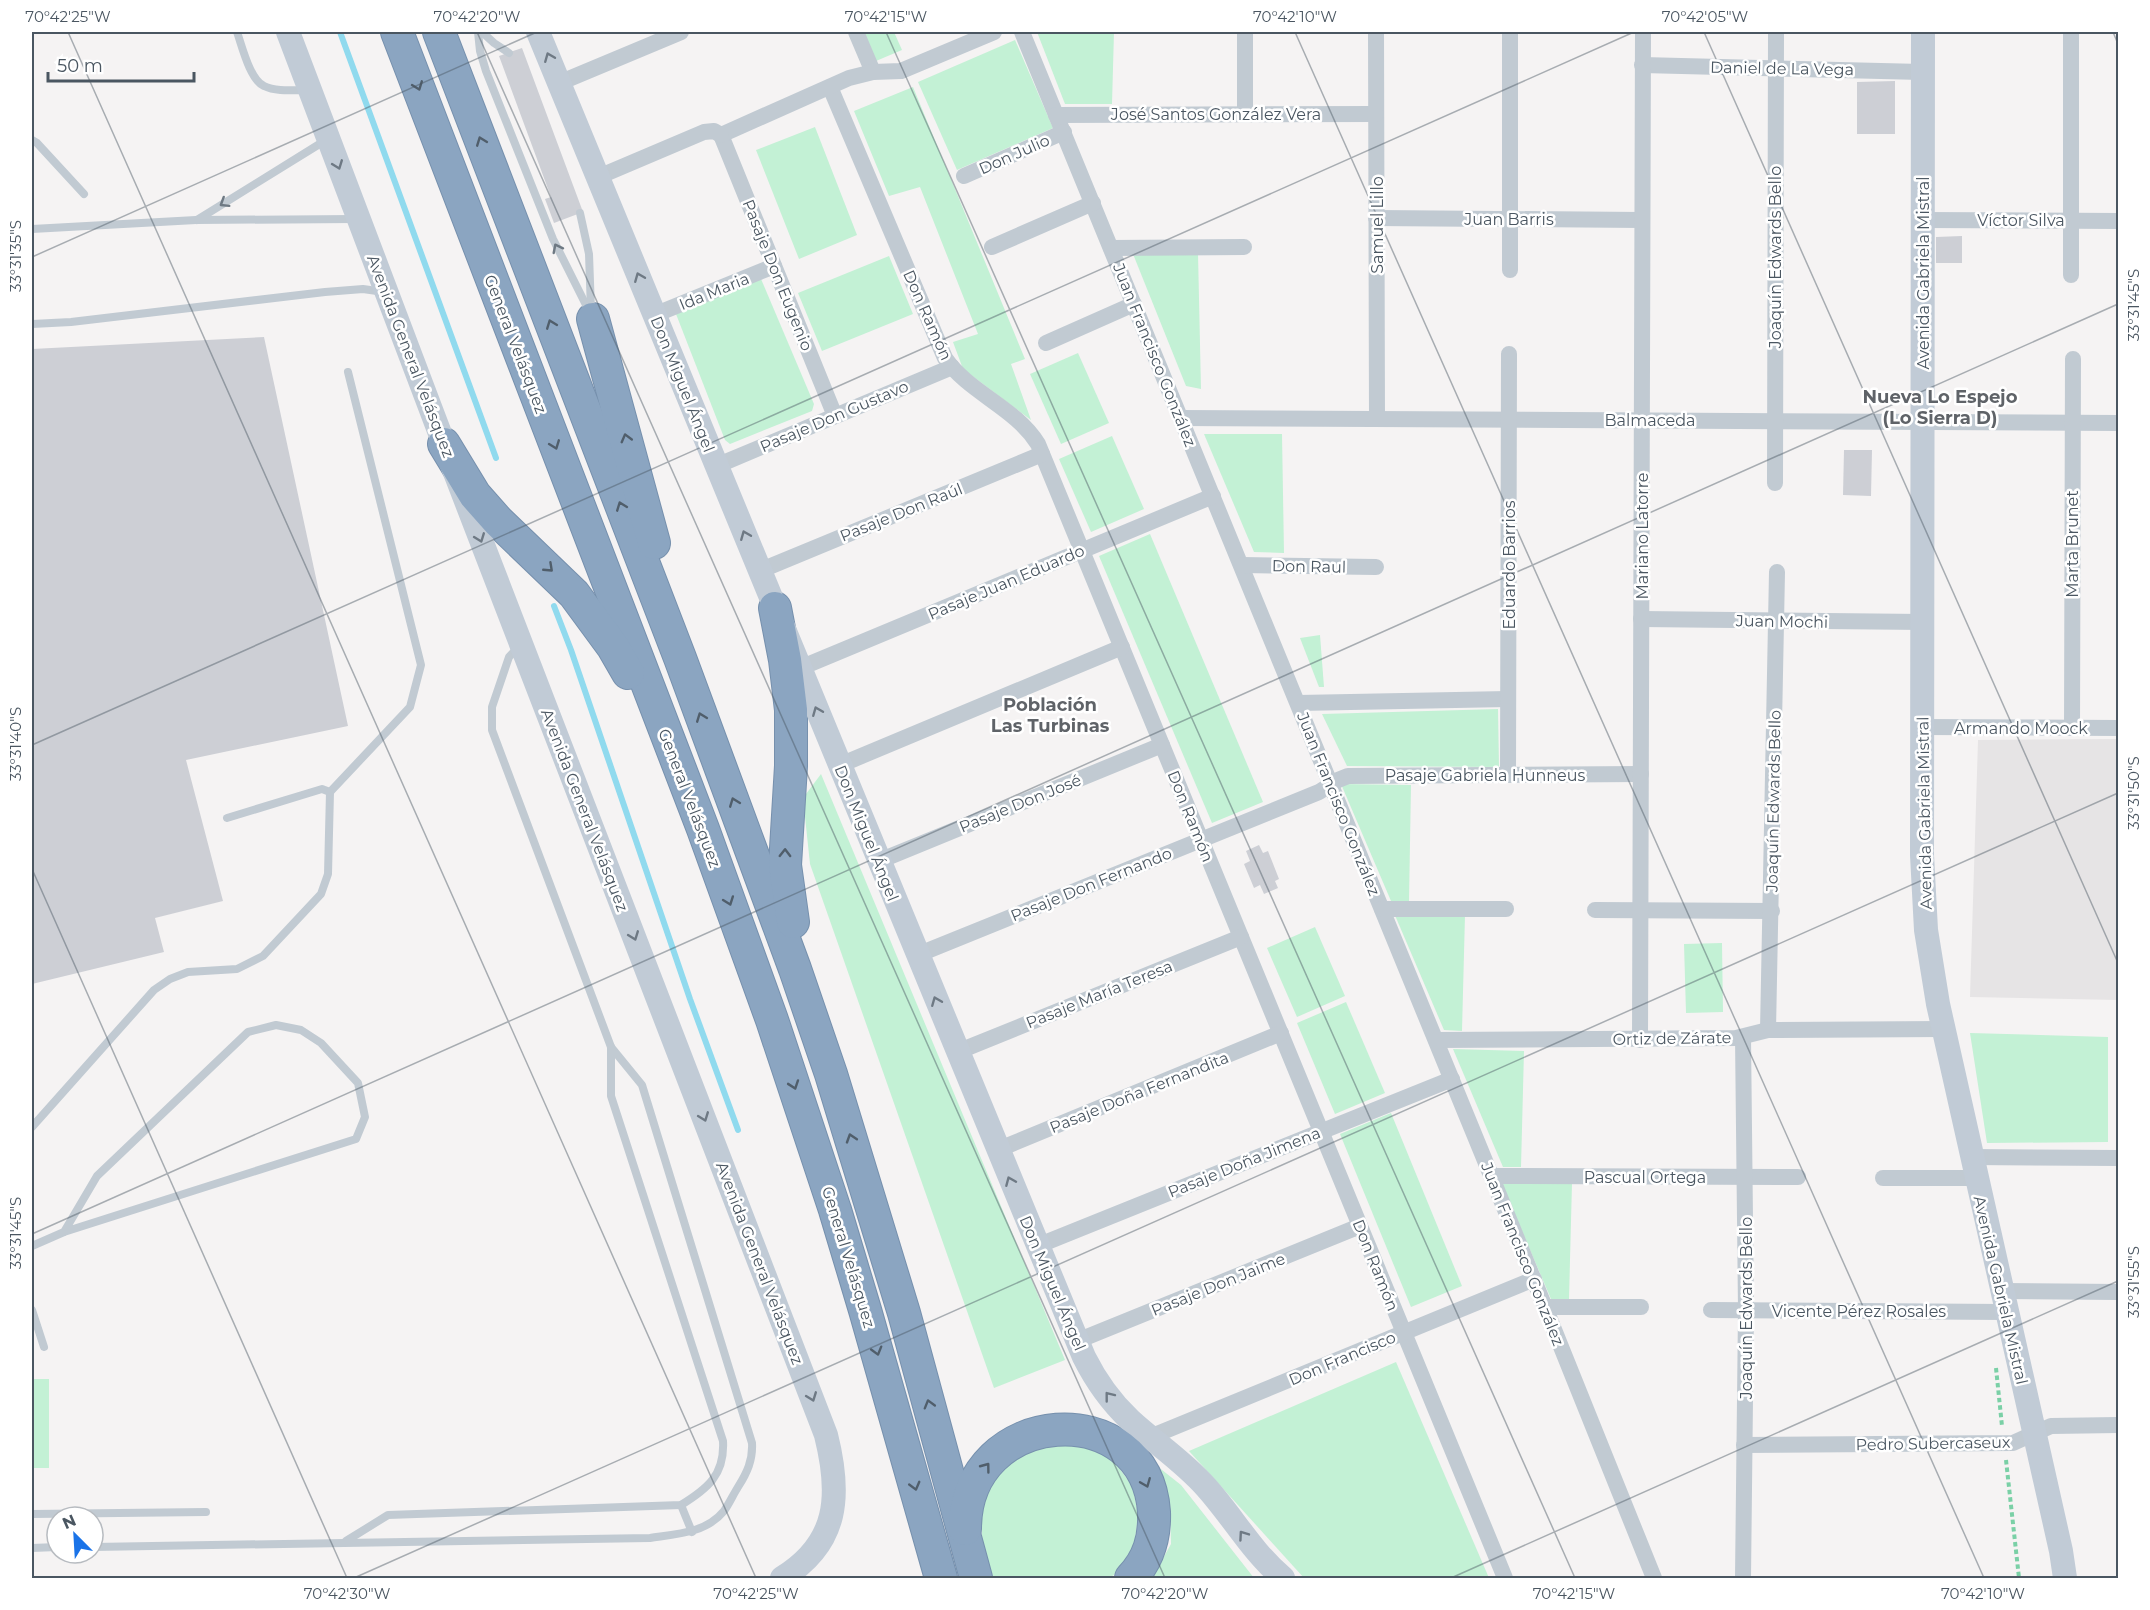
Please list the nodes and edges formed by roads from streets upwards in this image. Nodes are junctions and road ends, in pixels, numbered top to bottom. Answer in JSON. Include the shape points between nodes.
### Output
{"nodes":[{"id":1,"x":288,"y":32,"type":"edge"},
{"id":2,"x":397,"y":32,"type":"edge"},
{"id":3,"x":439,"y":32,"type":"edge"},
{"id":4,"x":538,"y":32,"type":"edge"},
{"id":5,"x":681,"y":32,"type":"edge"},
{"id":6,"x":856,"y":32,"type":"edge"},
{"id":7,"x":994,"y":32,"type":"edge"},
{"id":8,"x":1022,"y":32,"type":"edge"},
{"id":9,"x":1245,"y":32,"type":"edge"},
{"id":10,"x":1376,"y":32,"type":"edge"},
{"id":11,"x":1510,"y":32,"type":"edge"},
{"id":12,"x":1642,"y":32,"type":"edge"},
{"id":13,"x":1776,"y":32,"type":"edge"},
{"id":14,"x":1923,"y":32,"type":"edge"},
{"id":15,"x":2071,"y":32,"type":"edge"},
{"id":16,"x":1642,"y":65,"type":"junction"},
{"id":17,"x":1776,"y":68,"type":"junction"},
{"id":18,"x":873,"y":72,"type":"junction"},
{"id":19,"x":1922,"y":72,"type":"junction"},
{"id":20,"x":559,"y":83,"type":"junction"},
{"id":21,"x":830,"y":87,"type":"junction"},
{"id":22,"x":1245,"y":114,"type":"junction"},
{"id":23,"x":1376,"y":114,"type":"junction"},
{"id":24,"x":1056,"y":115,"type":"junction"},
{"id":25,"x":1064,"y":132,"type":"junction"},
{"id":26,"x":721,"y":135,"type":"junction"},
{"id":27,"x":964,"y":176,"type":"dead end"},
{"id":28,"x":598,"y":177,"type":"junction"},
{"id":29,"x":1092,"y":203,"type":"junction"},
{"id":30,"x":1377,"y":218,"type":"junction"},
{"id":31,"x":1510,"y":219,"type":"junction"},
{"id":32,"x":1642,"y":220,"type":"junction"},
{"id":33,"x":1923,"y":220,"type":"junction"},
{"id":34,"x":2071,"y":221,"type":"junction"},
{"id":35,"x":2118,"y":221,"type":"edge"},
{"id":36,"x":992,"y":247,"type":"dead end"},
{"id":37,"x":1244,"y":247,"type":"dead end"},
{"id":38,"x":1111,"y":248,"type":"junction"},
{"id":39,"x":774,"y":266,"type":"junction"},
{"id":40,"x":1510,"y":270,"type":"dead end"},
{"id":41,"x":2070,"y":275,"type":"dead end"},
{"id":42,"x":1134,"y":304,"type":"junction"},
{"id":43,"x":654,"y":315,"type":"junction"},
{"id":44,"x":593,"y":319,"type":"road end"},
{"id":45,"x":1046,"y":343,"type":"dead end"},
{"id":46,"x":1509,"y":354,"type":"dead end"},
{"id":47,"x":2073,"y":359,"type":"dead end"},
{"id":48,"x":952,"y":367,"type":"junction"},
{"id":49,"x":835,"y":416,"type":"junction"},
{"id":50,"x":1181,"y":418,"type":"junction"},
{"id":51,"x":1377,"y":419,"type":"junction"},
{"id":52,"x":1509,"y":420,"type":"junction"},
{"id":53,"x":1642,"y":420,"type":"junction"},
{"id":54,"x":1775,"y":421,"type":"junction"},
{"id":55,"x":1923,"y":422,"type":"junction"},
{"id":56,"x":2073,"y":422,"type":"junction"},
{"id":57,"x":2118,"y":423,"type":"edge"},
{"id":58,"x":444,"y":444,"type":"junction"},
{"id":59,"x":1042,"y":454,"type":"junction"},
{"id":60,"x":716,"y":466,"type":"junction"},
{"id":61,"x":1774,"y":483,"type":"dead end"},
{"id":62,"x":1213,"y":496,"type":"junction"},
{"id":63,"x":1082,"y":551,"type":"junction"},
{"id":64,"x":1242,"y":565,"type":"junction"},
{"id":65,"x":1376,"y":567,"type":"dead end"},
{"id":66,"x":759,"y":571,"type":"junction"},
{"id":67,"x":1777,"y":572,"type":"dead end"},
{"id":68,"x":775,"y":608,"type":"junction"},
{"id":69,"x":1641,"y":619,"type":"junction"},
{"id":70,"x":1776,"y":620,"type":"junction"},
{"id":71,"x":1923,"y":622,"type":"junction"},
{"id":72,"x":1122,"y":647,"type":"junction"},
{"id":73,"x":680,"y":658,"type":"junction"},
{"id":74,"x":800,"y":668,"type":"junction"},
{"id":75,"x":1508,"y":699,"type":"junction"},
{"id":76,"x":1298,"y":703,"type":"junction"},
{"id":77,"x":1923,"y":728,"type":"junction"},
{"id":78,"x":2072,"y":728,"type":"junction"},
{"id":79,"x":2118,"y":728,"type":"edge"},
{"id":80,"x":664,"y":729,"type":"junction"},
{"id":81,"x":1162,"y":745,"type":"junction"},
{"id":82,"x":840,"y":765,"type":"junction"},
{"id":83,"x":1641,"y":774,"type":"junction"},
{"id":84,"x":1508,"y":775,"type":"junction"},
{"id":85,"x":1331,"y":784,"type":"junction"},
{"id":86,"x":1201,"y":840,"type":"junction"},
{"id":87,"x":879,"y":861,"type":"junction"},
{"id":88,"x":1382,"y":909,"type":"junction"},
{"id":89,"x":1506,"y":909,"type":"dead end"},
{"id":90,"x":1595,"y":910,"type":"dead end"},
{"id":91,"x":1641,"y":911,"type":"junction"},
{"id":92,"x":1772,"y":911,"type":"junction"},
{"id":93,"x":1241,"y":937,"type":"junction"},
{"id":94,"x":917,"y":955,"type":"junction"},
{"id":95,"x":1943,"y":1029,"type":"junction"},
{"id":96,"x":1768,"y":1030,"type":"junction"},
{"id":97,"x":1281,"y":1033,"type":"junction"},
{"id":98,"x":1743,"y":1037,"type":"junction"},
{"id":99,"x":1436,"y":1040,"type":"junction"},
{"id":100,"x":1640,"y":1040,"type":"junction"},
{"id":101,"x":957,"y":1052,"type":"junction"},
{"id":102,"x":831,"y":1074,"type":"junction"},
{"id":103,"x":1452,"y":1078,"type":"junction"},
{"id":104,"x":1321,"y":1131,"type":"junction"},
{"id":105,"x":998,"y":1150,"type":"junction"},
{"id":106,"x":2118,"y":1158,"type":"edge"},
{"id":107,"x":1973,"y":1167,"type":"junction"},
{"id":108,"x":1491,"y":1176,"type":"junction"},
{"id":109,"x":1746,"y":1177,"type":"junction"},
{"id":110,"x":1798,"y":1177,"type":"dead end"},
{"id":111,"x":1883,"y":1178,"type":"dead end"},
{"id":112,"x":1360,"y":1226,"type":"junction"},
{"id":113,"x":1037,"y":1246,"type":"junction"},
{"id":114,"x":1534,"y":1279,"type":"junction"},
{"id":115,"x":2118,"y":1292,"type":"edge"},
{"id":116,"x":2004,"y":1302,"type":"junction"},
{"id":117,"x":1545,"y":1307,"type":"junction"},
{"id":118,"x":1641,"y":1307,"type":"dead end"},
{"id":119,"x":1711,"y":1310,"type":"dead end"},
{"id":120,"x":1746,"y":1310,"type":"junction"},
{"id":121,"x":1404,"y":1332,"type":"junction"},
{"id":122,"x":1077,"y":1341,"type":"junction"},
{"id":123,"x":2118,"y":1425,"type":"edge"},
{"id":124,"x":2033,"y":1434,"type":"junction"},
{"id":125,"x":1150,"y":1437,"type":"junction"},
{"id":126,"x":1744,"y":1445,"type":"junction"},
{"id":127,"x":966,"y":1542,"type":"junction"},
{"id":128,"x":782,"y":1578,"type":"edge"},
{"id":129,"x":941,"y":1578,"type":"edge"},
{"id":130,"x":976,"y":1578,"type":"edge"},
{"id":131,"x":1131,"y":1578,"type":"edge"},
{"id":132,"x":1283,"y":1578,"type":"edge"},
{"id":133,"x":1505,"y":1578,"type":"edge"},
{"id":134,"x":1654,"y":1578,"type":"edge"},
{"id":135,"x":1743,"y":1578,"type":"edge"},
{"id":136,"x":2065,"y":1578,"type":"edge"}],
"edges":[{"from":1,"to":58,"type":"main road","name":"Avenida General Velásquez","one_way":true},
{"from":2,"to":80,"type":"highway","name":"General Velásquez","one_way":true},
{"from":73,"to":3,"type":"highway","one_way":true},
{"from":20,"to":4,"type":"main road","name":"Don Miguel Ángel","one_way":true},
{"from":5,"to":20,"type":"street"},
{"from":6,"to":18,"type":"street"},
{"from":7,"to":18,"type":"street","via":[[901,71]]},
{"from":8,"to":24,"type":"street","name":"Juan Francisco González"},
{"from":9,"to":22,"type":"street"},
{"from":10,"to":23,"type":"street","name":"Samuel Lillo"},
{"from":11,"to":31,"type":"street"},
{"from":12,"to":16,"type":"street","name":"Mariano Latorre"},
{"from":13,"to":17,"type":"street","name":"Joaquín Edwards Bello"},
{"from":14,"to":19,"type":"main road","name":"Avenida Gabriela Mistral"},
{"from":15,"to":34,"type":"street"},
{"from":16,"to":17,"type":"street","name":"Daniel de La Vega"},
{"from":16,"to":32,"type":"street","name":"Mariano Latorre"},
{"from":17,"to":19,"type":"street","name":"Daniel de La Vega"},
{"from":17,"to":54,"type":"street","name":"Joaquín Edwards Bello"},
{"from":18,"to":21,"type":"street"},
{"from":19,"to":33,"type":"main road","name":"Avenida Gabriela Mistral"},
{"from":20,"to":28,"type":"main road","name":"Don Miguel Ángel"},
{"from":21,"to":26,"type":"street"},
{"from":21,"to":48,"type":"street","name":"Don Ramón"},
{"from":22,"to":23,"type":"street","name":"José Santos González Vera"},
{"from":22,"to":24,"type":"street","name":"José Santos González Vera"},
{"from":23,"to":30,"type":"street","name":"Samuel Lillo"},
{"from":24,"to":25,"type":"street","name":"Juan Francisco González"},
{"from":25,"to":27,"type":"street","name":"Don Julio"},
{"from":25,"to":29,"type":"street","name":"Juan Francisco González"},
{"from":26,"to":28,"type":"street","via":[[704,132]]},
{"from":26,"to":39,"type":"street","name":"Pasaje Don Eugenio"},
{"from":43,"to":28,"type":"main road","name":"Don Miguel Ángel","one_way":true},
{"from":29,"to":36,"type":"street"},
{"from":29,"to":38,"type":"street","name":"Juan Francisco González"},
{"from":30,"to":31,"type":"street","name":"Juan Barris"},
{"from":30,"to":51,"type":"street","name":"Samuel Lillo"},
{"from":31,"to":32,"type":"street","name":"Juan Barris"},
{"from":31,"to":40,"type":"street"},
{"from":32,"to":53,"type":"street","name":"Mariano Latorre"},
{"from":33,"to":34,"type":"street","name":"Víctor Silva"},
{"from":33,"to":55,"type":"main road","name":"Avenida Gabriela Mistral"},
{"from":34,"to":35,"type":"street","name":"Víctor Silva"},
{"from":34,"to":41,"type":"street"},
{"from":37,"to":38,"type":"street"},
{"from":38,"to":42,"type":"street","name":"Juan Francisco González"},
{"from":39,"to":43,"type":"street","name":"Ida Maria"},
{"from":39,"to":49,"type":"street","name":"Pasaje Don Eugenio"},
{"from":42,"to":45,"type":"street"},
{"from":42,"to":50,"type":"street","name":"Juan Francisco González"},
{"from":43,"to":60,"type":"main road","name":"Don Miguel Ángel"},
{"from":73,"to":44,"type":"highway","one_way":true,"via":[[653,537]]},
{"from":46,"to":52,"type":"street","name":"Eduardo Barrios"},
{"from":47,"to":56,"type":"street","name":"Marta Brunet"},
{"from":48,"to":49,"type":"street","name":"Pasaje Don Gustavo"},
{"from":48,"to":59,"type":"street","name":"Don Ramón","via":[[1023,424]]},
{"from":49,"to":60,"type":"street","name":"Pasaje Don Gustavo"},
{"from":50,"to":51,"type":"street","name":"Balmaceda"},
{"from":50,"to":62,"type":"street","name":"Juan Francisco González"},
{"from":51,"to":52,"type":"street","name":"Balmaceda"},
{"from":52,"to":53,"type":"street","name":"Balmaceda"},
{"from":52,"to":75,"type":"street","name":"Eduardo Barrios"},
{"from":53,"to":54,"type":"street","name":"Balmaceda"},
{"from":53,"to":69,"type":"street","name":"Mariano Latorre"},
{"from":54,"to":55,"type":"street","name":"Balmaceda"},
{"from":54,"to":61,"type":"street","name":"Joaquín Edwards Bello"},
{"from":55,"to":56,"type":"street","name":"Balmaceda"},
{"from":55,"to":71,"type":"main road","name":"Avenida Gabriela Mistral"},
{"from":56,"to":57,"type":"street","name":"Balmaceda"},
{"from":56,"to":78,"type":"street","name":"Marta Brunet"},
{"from":58,"to":80,"type":"highway","one_way":true,"via":[[475,495],[587,611]]},
{"from":58,"to":128,"type":"main road","name":"Avenida General Velásquez","one_way":true,"via":[[826,1435],[834,1473],[831,1517],[807,1560]]},
{"from":59,"to":63,"type":"street","name":"Don Ramón"},
{"from":59,"to":66,"type":"street","name":"Pasaje Don Raúl"},
{"from":66,"to":60,"type":"main road","name":"Don Miguel Ángel","one_way":true},
{"from":62,"to":63,"type":"street","name":"Pasaje Juan Eduardo"},
{"from":62,"to":64,"type":"street","name":"Juan Francisco González"},
{"from":63,"to":72,"type":"street","name":"Don Ramón"},
{"from":63,"to":74,"type":"street","name":"Pasaje Juan Eduardo"},
{"from":64,"to":65,"type":"street","name":"Don Raul"},
{"from":64,"to":76,"type":"street","name":"Juan Francisco González"},
{"from":66,"to":68,"type":"main road","name":"Don Miguel Ángel"},
{"from":67,"to":70,"type":"street","name":"Joaquín Edwards Bello"},
{"from":68,"to":74,"type":"main road","name":"Don Miguel Ángel"},
{"from":102,"to":68,"type":"highway","one_way":true,"via":[[799,954],[786,881],[791,710]]},
{"from":69,"to":70,"type":"street","name":"Juan Mochi"},
{"from":69,"to":83,"type":"street","name":"Mariano Latorre"},
{"from":70,"to":71,"type":"street","name":"Juan Mochi"},
{"from":70,"to":92,"type":"street","name":"Joaquín Edwards Bello"},
{"from":71,"to":77,"type":"main road","name":"Avenida Gabriela Mistral"},
{"from":72,"to":81,"type":"street","name":"Don Ramón"},
{"from":72,"to":82,"type":"street"},
{"from":102,"to":73,"type":"highway","one_way":true},
{"from":82,"to":74,"type":"main road","name":"Don Miguel Ángel","one_way":true},
{"from":75,"to":76,"type":"street"},
{"from":75,"to":84,"type":"street","name":"Eduardo Barrios"},
{"from":76,"to":85,"type":"street","name":"Juan Francisco González"},
{"from":77,"to":78,"type":"street","name":"Armando Moock"},
{"from":77,"to":95,"type":"main road","name":"Avenida Gabriela Mistral","via":[[1923,902]]},
{"from":78,"to":79,"type":"street","name":"Armando Moock"},
{"from":80,"to":129,"type":"highway","name":"General Velásquez","one_way":true,"via":[[750,960],[831,1199]]},
{"from":81,"to":86,"type":"street","name":"Don Ramón"},
{"from":81,"to":87,"type":"street","name":"Pasaje Don José"},
{"from":82,"to":87,"type":"main road","name":"Don Miguel Ángel"},
{"from":83,"to":84,"type":"street","name":"Pasaje Gabriela Hunneus"},
{"from":83,"to":91,"type":"street","name":"Mariano Latorre"},
{"from":84,"to":85,"type":"street","name":"Pasaje Gabriela Hunneus","via":[[1348,776]]},
{"from":85,"to":86,"type":"street","name":"Pasaje Don Fernando"},
{"from":85,"to":88,"type":"street","name":"Juan Francisco González"},
{"from":86,"to":93,"type":"street","name":"Don Ramón"},
{"from":86,"to":94,"type":"street","name":"Pasaje Don Fernando"},
{"from":87,"to":94,"type":"main road","name":"Don Miguel Ángel"},
{"from":88,"to":89,"type":"street"},
{"from":88,"to":99,"type":"street","name":"Juan Francisco González"},
{"from":90,"to":91,"type":"street"},
{"from":91,"to":92,"type":"street"},
{"from":91,"to":100,"type":"street","name":"Mariano Latorre"},
{"from":92,"to":96,"type":"street","name":"Joaquín Edwards Bello"},
{"from":93,"to":97,"type":"street","name":"Don Ramón"},
{"from":93,"to":101,"type":"street","name":"Pasaje María Teresa"},
{"from":101,"to":94,"type":"main road","name":"Don Miguel Ángel","one_way":true},
{"from":95,"to":96,"type":"street","name":"Ortiz de Zárate"},
{"from":95,"to":107,"type":"main road","name":"Avenida Gabriela Mistral"},
{"from":96,"to":98,"type":"street","name":"Ortiz de Zárate"},
{"from":97,"to":104,"type":"street","name":"Don Ramón"},
{"from":97,"to":105,"type":"street","name":"Pasaje Doña Fernandita"},
{"from":98,"to":100,"type":"street","name":"Ortiz de Zárate"},
{"from":98,"to":109,"type":"street","name":"Joaquín Edwards Bello"},
{"from":99,"to":100,"type":"street","name":"Ortiz de Zárate"},
{"from":99,"to":103,"type":"street","name":"Juan Francisco González"},
{"from":101,"to":105,"type":"main road","name":"Don Miguel Ángel"},
{"from":127,"to":102,"type":"highway","one_way":true,"via":[[904,1312]]},
{"from":103,"to":104,"type":"street","name":"Pasaje Doña Jimena"},
{"from":103,"to":108,"type":"street","name":"Juan Francisco González"},
{"from":104,"to":112,"type":"street","name":"Don Ramón"},
{"from":104,"to":113,"type":"street","name":"Pasaje Doña Jimena"},
{"from":113,"to":105,"type":"main road","name":"Don Miguel Ángel","one_way":true},
{"from":106,"to":107,"type":"street"},
{"from":107,"to":111,"type":"street"},
{"from":107,"to":116,"type":"main road","name":"Avenida Gabriela Mistral"},
{"from":108,"to":109,"type":"street","name":"Pascual Ortega"},
{"from":108,"to":114,"type":"street","name":"Juan Francisco González"},
{"from":109,"to":110,"type":"street","name":"Pascual Ortega"},
{"from":109,"to":120,"type":"street","name":"Joaquín Edwards Bello"},
{"from":112,"to":121,"type":"street","name":"Don Ramón"},
{"from":112,"to":122,"type":"street","name":"Pasaje Don Jaime"},
{"from":113,"to":122,"type":"main road","name":"Don Miguel Ángel"},
{"from":114,"to":117,"type":"street","name":"Juan Francisco González"},
{"from":114,"to":121,"type":"street","name":"Don Francisco"},
{"from":115,"to":116,"type":"street","name":"Vicente Pérez Rosales"},
{"from":116,"to":120,"type":"street","name":"Vicente Pérez Rosales"},
{"from":116,"to":124,"type":"main road","name":"Avenida Gabriela Mistral"},
{"from":117,"to":118,"type":"street"},
{"from":117,"to":134,"type":"street","name":"Juan Francisco González"},
{"from":119,"to":120,"type":"street","name":"Vicente Pérez Rosales"},
{"from":120,"to":126,"type":"street","name":"Joaquín Edwards Bello"},
{"from":121,"to":125,"type":"street","name":"Don Francisco"},
{"from":121,"to":133,"type":"street","name":"Don Ramón"},
{"from":125,"to":122,"type":"main road","name":"Don Miguel Ángel","one_way":true,"via":[[1101,1387]]},
{"from":123,"to":124,"type":"street","name":"Pedro Subercaseux","via":[[2056,1425]]},
{"from":124,"to":126,"type":"street","name":"Pedro Subercaseux","via":[[2013,1443]]},
{"from":124,"to":136,"type":"main road","name":"Avenida Gabriela Mistral"},
{"from":132,"to":125,"type":"main road","name":"Don Miguel Ángel","one_way":true,"via":[[1252,1548],[1208,1488]]},
{"from":126,"to":135,"type":"street","name":"Joaquín Edwards Bello"},
{"from":127,"to":130,"type":"highway"},
{"from":127,"to":131,"type":"highway","one_way":true,"via":[[971,1493],[997,1454],[1037,1432],[1082,1431],[1110,1442],[1128,1455],[1141,1470],[1151,1495],[1151,1546]]}]}
